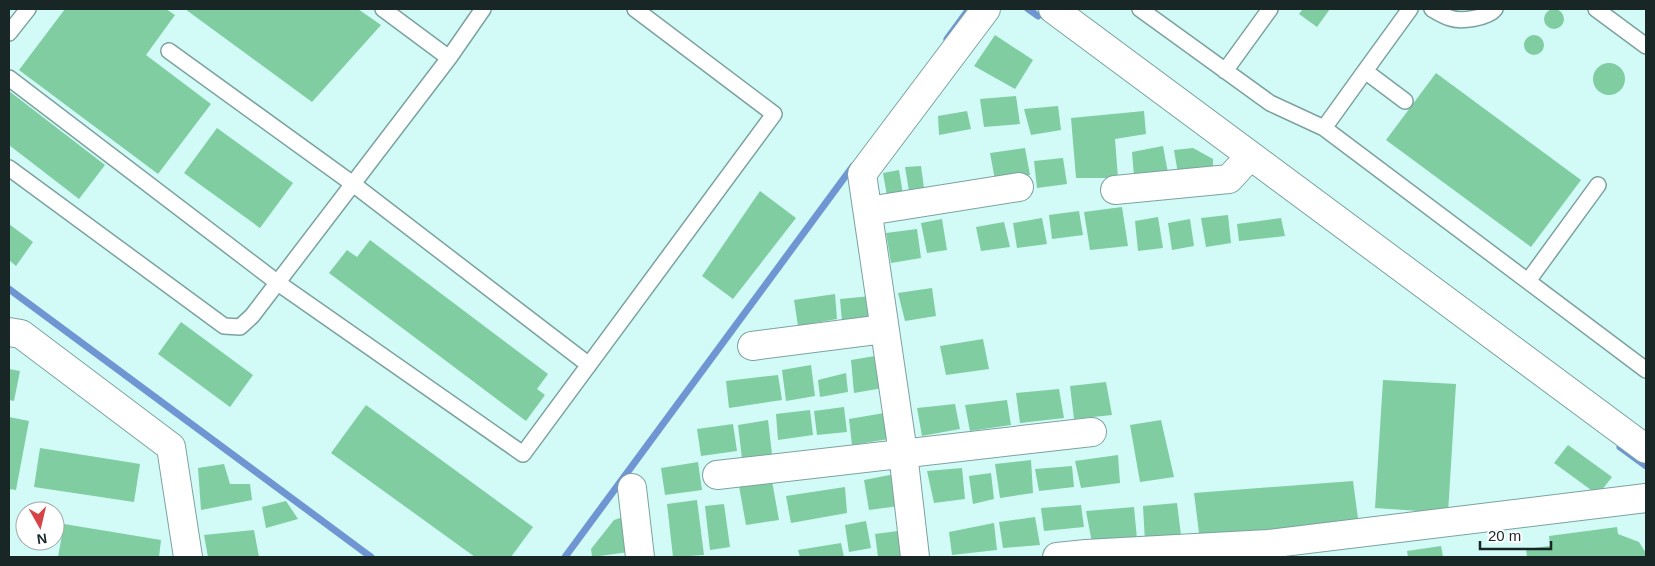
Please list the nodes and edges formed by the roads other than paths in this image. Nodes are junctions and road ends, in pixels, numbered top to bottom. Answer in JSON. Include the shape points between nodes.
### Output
{"nodes":[{"id":1,"x":28,"y":9,"type":"edge"},
{"id":2,"x":384,"y":9,"type":"edge"},
{"id":3,"x":483,"y":9,"type":"edge"},
{"id":4,"x":635,"y":9,"type":"edge"},
{"id":5,"x":986,"y":9,"type":"edge"},
{"id":6,"x":1053,"y":9,"type":"edge"},
{"id":7,"x":1140,"y":9,"type":"edge"},
{"id":8,"x":1270,"y":9,"type":"edge"},
{"id":9,"x":1410,"y":9,"type":"edge"},
{"id":10,"x":1432,"y":9,"type":"edge"},
{"id":11,"x":1495,"y":9,"type":"edge"},
{"id":12,"x":1596,"y":9,"type":"edge"},
{"id":13,"x":9,"y":33,"type":"edge"},
{"id":14,"x":1646,"y":46,"type":"edge"},
{"id":15,"x":169,"y":50,"type":"dead end"},
{"id":16,"x":449,"y":58,"type":"junction"},
{"id":17,"x":1225,"y":71,"type":"junction"},
{"id":18,"x":1365,"y":71,"type":"junction"},
{"id":19,"x":9,"y":78,"type":"edge"},
{"id":20,"x":1405,"y":101,"type":"dead end"},
{"id":21,"x":1324,"y":128,"type":"junction"},
{"id":22,"x":1241,"y":166,"type":"junction"},
{"id":23,"x":9,"y":168,"type":"edge"},
{"id":24,"x":353,"y":184,"type":"junction"},
{"id":25,"x":1598,"y":185,"type":"dead end"},
{"id":26,"x":1019,"y":187,"type":"dead end"},
{"id":27,"x":1115,"y":190,"type":"dead end"},
{"id":28,"x":868,"y":211,"type":"junction"},
{"id":29,"x":1528,"y":281,"type":"junction"},
{"id":30,"x":278,"y":283,"type":"junction"},
{"id":31,"x":884,"y":329,"type":"junction"},
{"id":32,"x":9,"y":332,"type":"edge"},
{"id":33,"x":752,"y":346,"type":"dead end"},
{"id":34,"x":589,"y":365,"type":"junction"},
{"id":35,"x":1646,"y":370,"type":"edge"},
{"id":36,"x":1092,"y":432,"type":"dead end"},
{"id":37,"x":1646,"y":449,"type":"edge"},
{"id":38,"x":903,"y":453,"type":"junction"},
{"id":39,"x":717,"y":474,"type":"dead end"},
{"id":40,"x":632,"y":488,"type":"dead end"},
{"id":41,"x":1646,"y":498,"type":"edge"},
{"id":42,"x":1268,"y":551,"type":"edge"},
{"id":43,"x":188,"y":557,"type":"edge"},
{"id":44,"x":640,"y":557,"type":"edge"},
{"id":45,"x":915,"y":557,"type":"edge"},
{"id":46,"x":1056,"y":557,"type":"edge"}],
"edges":[{"from":1,"to":13,"type":"lane"},
{"from":2,"to":16,"type":"lane"},
{"from":3,"to":16,"type":"lane"},
{"from":4,"to":34,"type":"lane","via":[[774,114]]},
{"from":5,"to":28,"type":"street","via":[[862,174]]},
{"from":6,"to":22,"type":"street"},
{"from":7,"to":17,"type":"lane"},
{"from":8,"to":17,"type":"lane"},
{"from":9,"to":18,"type":"lane"},
{"from":10,"to":11,"type":"lane","via":[[1451,18],[1471,19]]},
{"from":12,"to":14,"type":"lane"},
{"from":15,"to":24,"type":"lane"},
{"from":16,"to":24,"type":"lane"},
{"from":17,"to":21,"type":"lane","via":[[1270,103]]},
{"from":18,"to":20,"type":"lane"},
{"from":18,"to":21,"type":"lane"},
{"from":19,"to":30,"type":"lane"},
{"from":21,"to":29,"type":"lane"},
{"from":22,"to":27,"type":"street"},
{"from":22,"to":37,"type":"street"},
{"from":23,"to":30,"type":"lane","via":[[224,326],[240,327]]},
{"from":24,"to":30,"type":"lane"},
{"from":24,"to":34,"type":"lane"},
{"from":25,"to":29,"type":"lane"},
{"from":26,"to":28,"type":"street"},
{"from":28,"to":31,"type":"street"},
{"from":29,"to":35,"type":"lane"},
{"from":30,"to":34,"type":"lane","via":[[523,454]]},
{"from":31,"to":33,"type":"street"},
{"from":31,"to":38,"type":"street"},
{"from":32,"to":43,"type":"street","via":[[21,334],[170,447]]},
{"from":36,"to":38,"type":"street"},
{"from":38,"to":39,"type":"street"},
{"from":38,"to":45,"type":"street"},
{"from":40,"to":44,"type":"street"},
{"from":41,"to":42,"type":"street"},
{"from":42,"to":46,"type":"street"}]}
